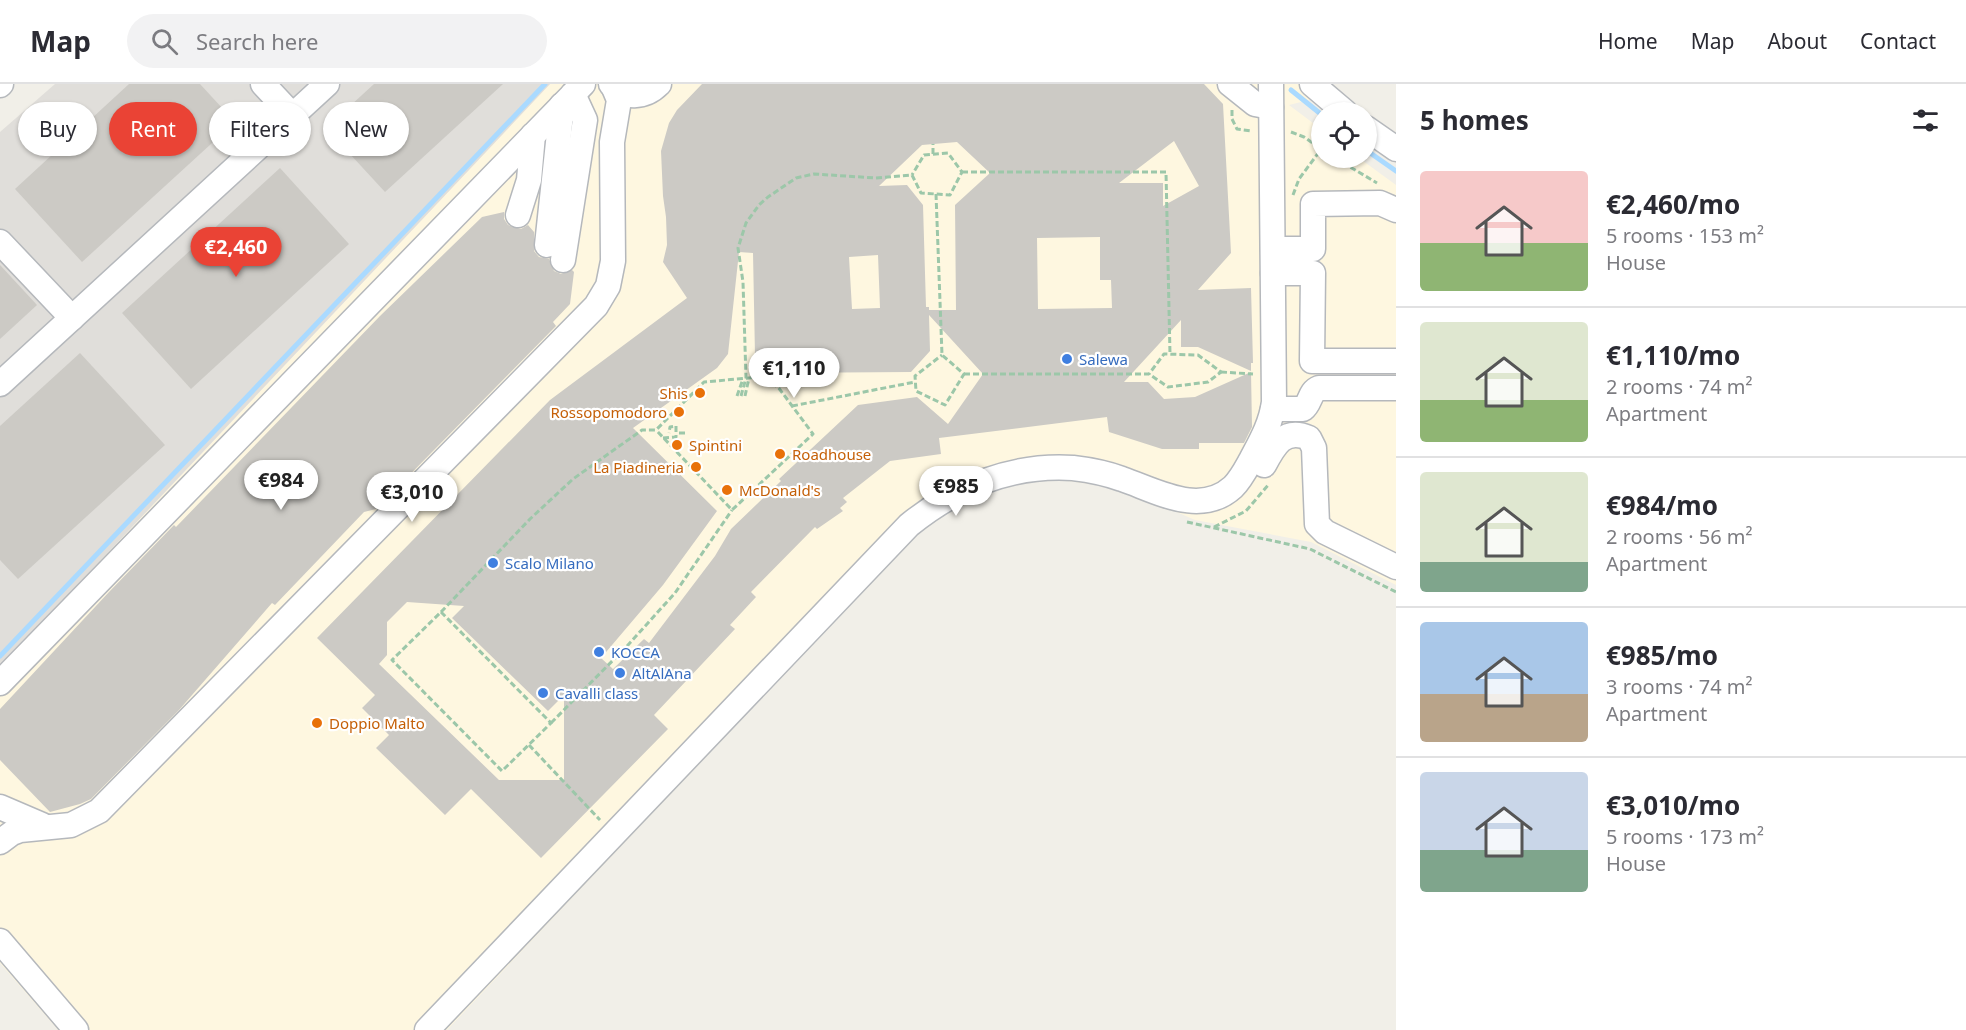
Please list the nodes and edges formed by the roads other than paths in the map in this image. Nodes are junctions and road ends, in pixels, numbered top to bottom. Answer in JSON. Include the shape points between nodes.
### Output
{"nodes":[{"id":1,"x":263,"y":84,"type":"edge"},
{"id":2,"x":327,"y":84,"type":"edge"},
{"id":3,"x":1230,"y":84,"type":"edge"},
{"id":4,"x":1312,"y":84,"type":"edge"},
{"id":5,"x":613,"y":86,"type":"edge"},
{"id":6,"x":650,"y":90,"type":"edge"},
{"id":7,"x":572,"y":94,"type":"edge"},
{"id":8,"x":1271,"y":95,"type":"edge"},
{"id":9,"x":280,"y":102,"type":"edge"},
{"id":10,"x":308,"y":102,"type":"edge"},
{"id":11,"x":1333,"y":102,"type":"edge"},
{"id":12,"x":616,"y":123,"type":"junction"},
{"id":13,"x":533,"y":135,"type":"junction"},
{"id":14,"x":1377,"y":136,"type":"edge"},
{"id":15,"x":1396,"y":149,"type":"edge"},
{"id":16,"x":249,"y":156,"type":"edge"},
{"id":17,"x":1396,"y":210,"type":"edge"},
{"id":18,"x":518,"y":215,"type":"dead end"},
{"id":19,"x":0,"y":242,"type":"edge"},
{"id":20,"x":1273,"y":249,"type":"junction"},
{"id":21,"x":555,"y":253,"type":"dead end"},
{"id":22,"x":1273,"y":273,"type":"junction"},
{"id":23,"x":72,"y":318,"type":"junction"},
{"id":24,"x":1396,"y":361,"type":"edge"},
{"id":25,"x":0,"y":384,"type":"edge"},
{"id":26,"x":1396,"y":388,"type":"edge"},
{"id":27,"x":1273,"y":409,"type":"junction"},
{"id":28,"x":1206,"y":500,"type":"junction"},
{"id":29,"x":1396,"y":567,"type":"edge"},
{"id":30,"x":0,"y":683,"type":"edge"},
{"id":31,"x":0,"y":807,"type":"edge"},
{"id":32,"x":57,"y":827,"type":"junction"},
{"id":33,"x":0,"y":842,"type":"edge"},
{"id":34,"x":0,"y":941,"type":"edge"},
{"id":35,"x":76,"y":1030,"type":"edge"},
{"id":36,"x":427,"y":1030,"type":"edge"}],
"edges":[{"from":1,"to":9,"type":"street"},
{"from":2,"to":10,"type":"street"},
{"from":3,"to":8,"type":"street","via":[[1255,104]]},
{"from":4,"to":11,"type":"street"},
{"from":5,"to":6,"type":"street","via":[[622,93]]},
{"from":5,"to":12,"type":"street","via":[[619,100]]},
{"from":6,"to":12,"type":"street","via":[[624,109]]},
{"from":7,"to":13,"type":"street"},
{"from":7,"to":21,"type":"street","via":[[585,120]]},
{"from":8,"to":20,"type":"street"},
{"from":12,"to":32,"type":"street","via":[[612,142],[612,274],[596,306],[99,811],[71,825]]},
{"from":13,"to":18,"type":"street","via":[[530,180]]},
{"from":13,"to":30,"type":"street"},
{"from":14,"to":15,"type":"street"},
{"from":16,"to":23,"type":"street"},
{"from":17,"to":20,"type":"street","via":[[1380,203],[1313,204],[1313,249]]},
{"from":19,"to":23,"type":"street"},
{"from":20,"to":22,"type":"street"},
{"from":22,"to":24,"type":"street","via":[[1313,273],[1312,361]]},
{"from":22,"to":27,"type":"street"},
{"from":23,"to":25,"type":"street"},
{"from":26,"to":27,"type":"street","via":[[1319,388],[1303,409]]},
{"from":27,"to":28,"type":"street","via":[[1268,429],[1241,477],[1225,493]]},
{"from":28,"to":29,"type":"street","via":[[1227,504],[1242,497],[1254,484],[1278,441],[1288,435],[1303,436],[1314,448],[1315,519],[1320,528]]},
{"from":28,"to":36,"type":"street","via":[[1175,498],[1099,472],[1044,468],[992,478],[945,499],[909,525]]},
{"from":31,"to":32,"type":"street","via":[[26,820]]},
{"from":32,"to":33,"type":"street","via":[[20,830]]},
{"from":34,"to":35,"type":"street"}]}
